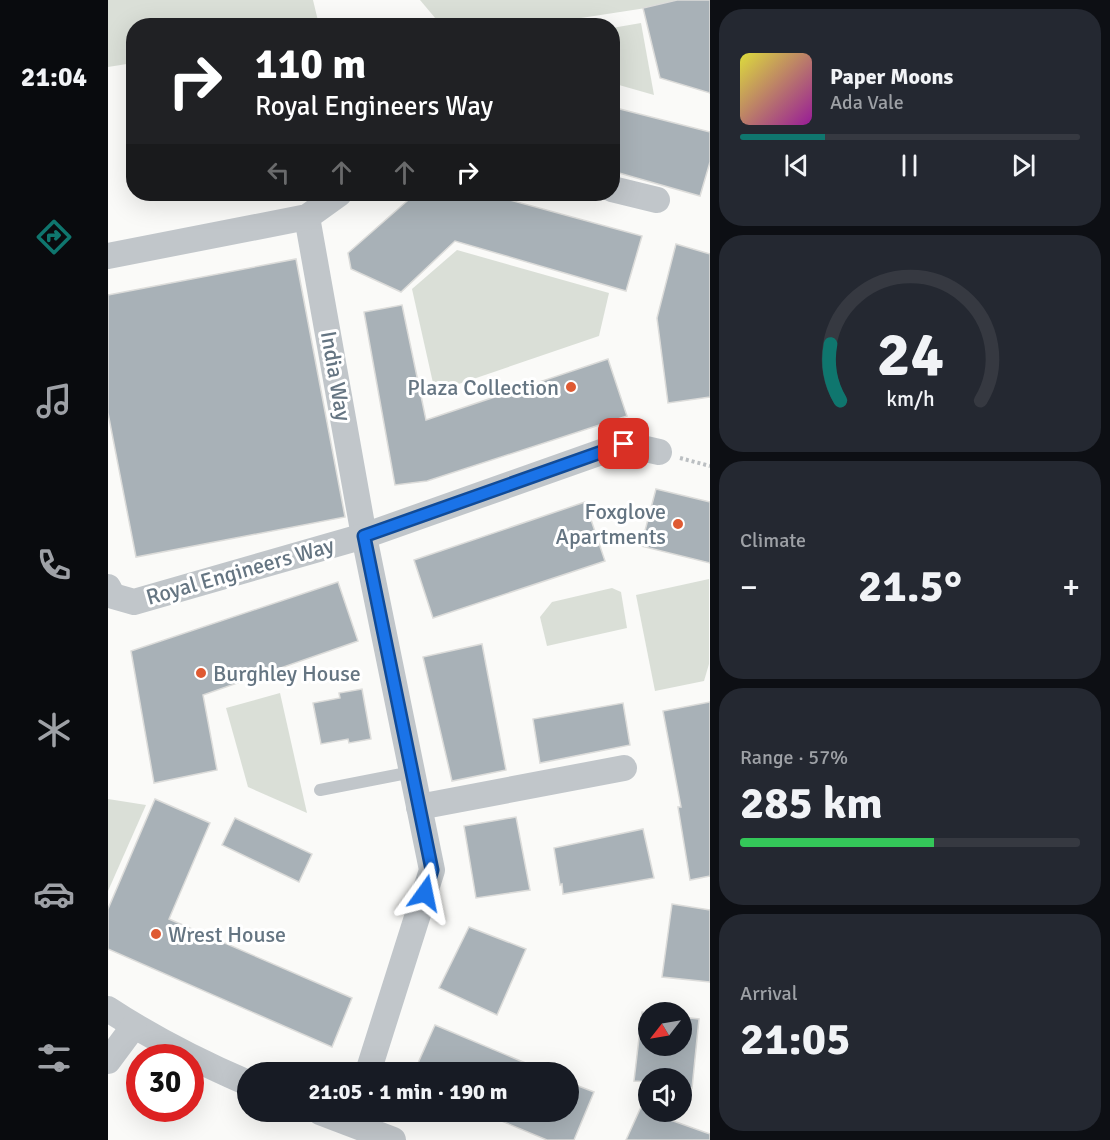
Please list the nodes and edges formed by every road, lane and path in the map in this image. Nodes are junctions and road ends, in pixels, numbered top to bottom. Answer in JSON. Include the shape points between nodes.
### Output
{"nodes":[{"id":1,"x":620,"y":191,"type":"edge"},
{"id":2,"x":657,"y":200,"type":"dead end"},
{"id":3,"x":329,"y":201,"type":"edge"},
{"id":4,"x":307,"y":217,"type":"junction"},
{"id":5,"x":108,"y":256,"type":"edge"},
{"id":6,"x":659,"y":452,"type":"joint"},
{"id":7,"x":710,"y":466,"type":"edge"},
{"id":8,"x":364,"y":536,"type":"junction"},
{"id":9,"x":110,"y":594,"type":"edge"},
{"id":10,"x":624,"y":768,"type":"dead end"},
{"id":11,"x":412,"y":772,"type":"junction"},
{"id":12,"x":320,"y":790,"type":"dead end"},
{"id":13,"x":419,"y":807,"type":"junction"},
{"id":14,"x":108,"y":1009,"type":"edge"},
{"id":15,"x":134,"y":1026,"type":"junction"},
{"id":16,"x":108,"y":1061,"type":"edge"},
{"id":17,"x":371,"y":1062,"type":"edge"},
{"id":18,"x":237,"y":1078,"type":"edge"},
{"id":19,"x":359,"y":1122,"type":"edge"},
{"id":20,"x":393,"y":1140,"type":"edge"}],
"edges":[{"from":1,"to":2,"type":"street"},
{"from":3,"to":4,"type":"street"},
{"from":4,"to":5,"type":"street"},
{"from":4,"to":8,"type":"street","name":"India Way"},
{"from":6,"to":7,"type":"path"},
{"from":6,"to":8,"type":"street","name":"Royal Engineers Way","via":[[624,444]]},
{"from":8,"to":9,"type":"street","name":"Royal Engineers Way","via":[[134,602]]},
{"from":8,"to":11,"type":"street","name":"India Way"},
{"from":10,"to":13,"type":"street"},
{"from":11,"to":12,"type":"lane"},
{"from":11,"to":13,"type":"street","name":"India Way"},
{"from":13,"to":17,"type":"street","name":"India Way","via":[[432,870]]},
{"from":14,"to":15,"type":"street"},
{"from":15,"to":16,"type":"street"},
{"from":15,"to":18,"type":"street"},
{"from":19,"to":20,"type":"street"}]}
